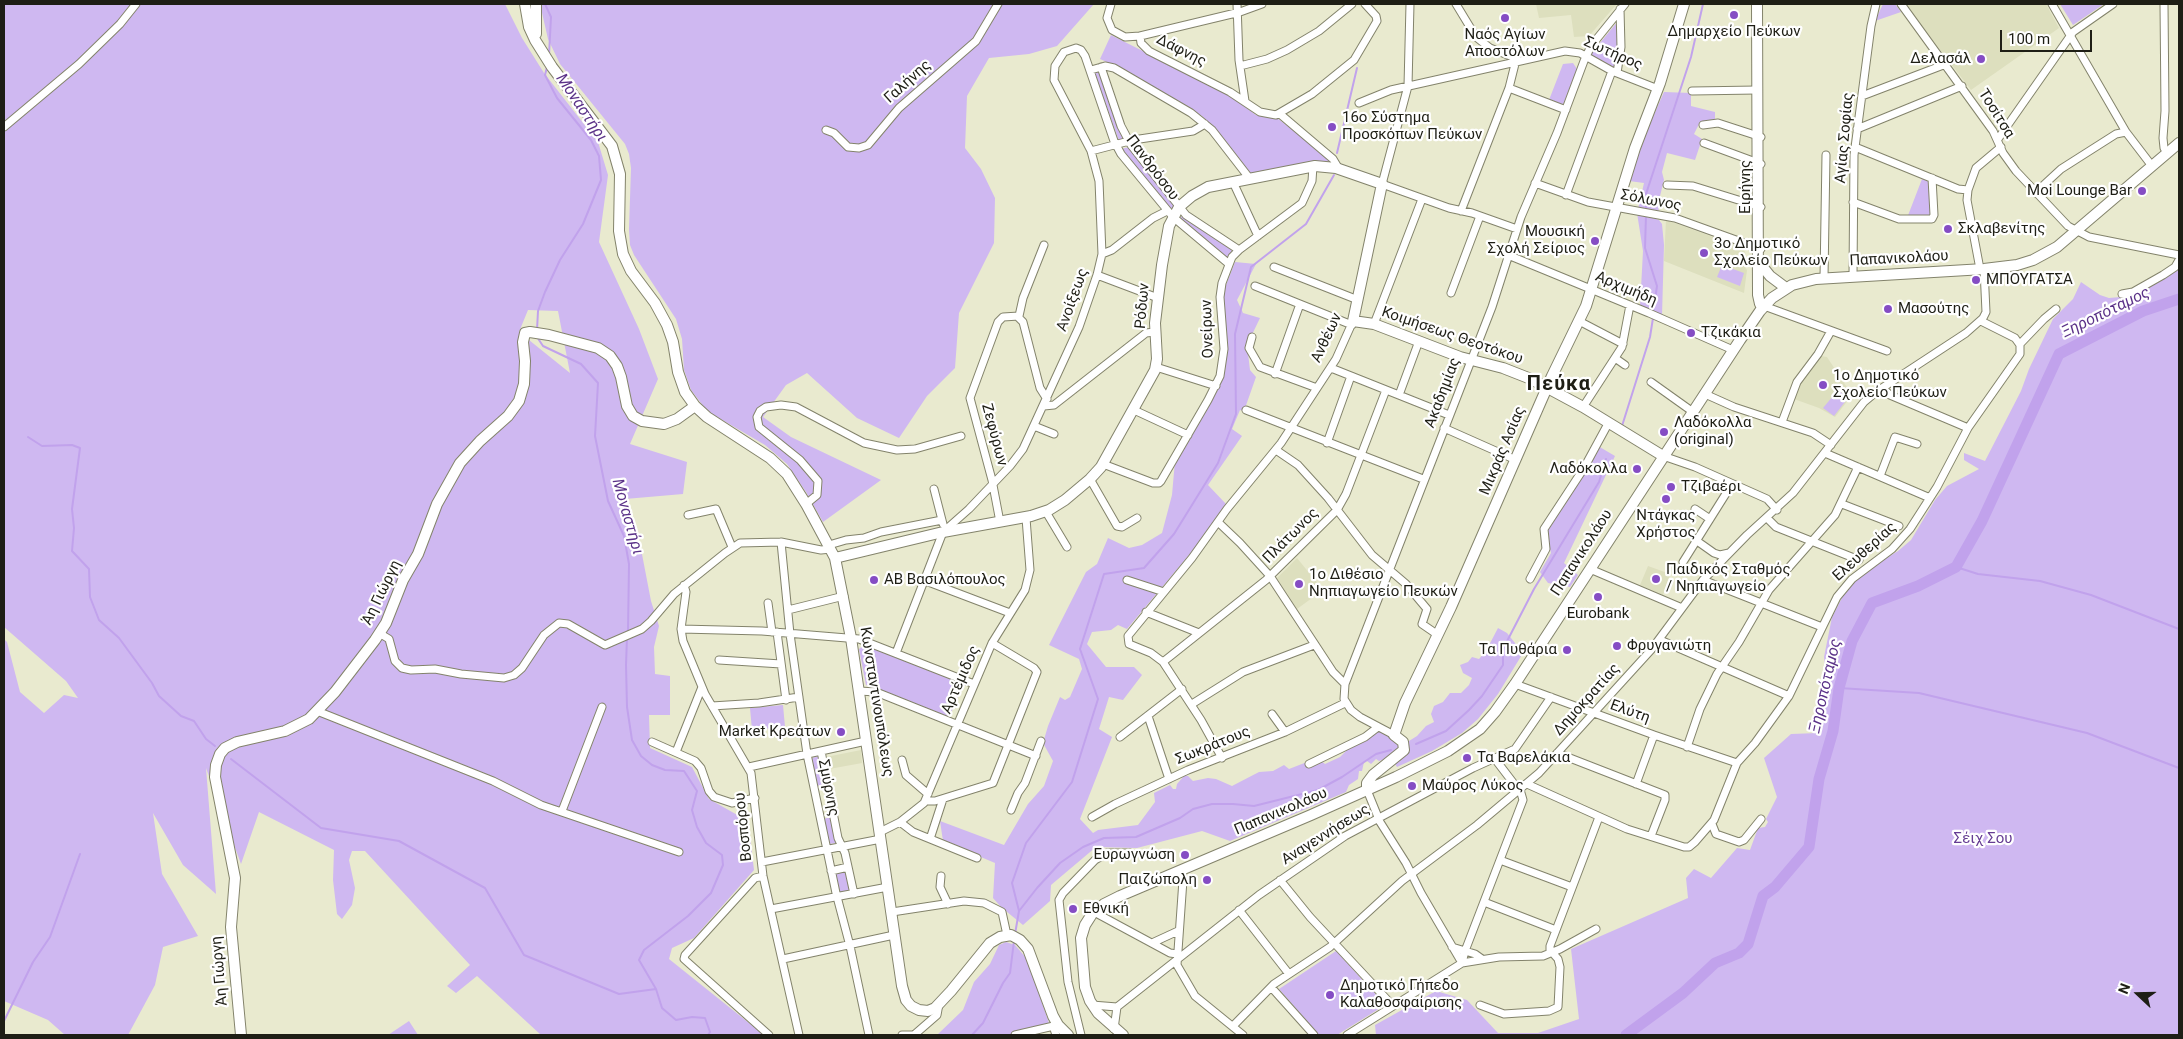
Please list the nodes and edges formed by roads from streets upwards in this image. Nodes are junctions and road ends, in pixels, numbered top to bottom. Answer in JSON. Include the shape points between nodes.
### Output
{"nodes":[{"id":1,"x":136,"y":4,"type":"edge"},
{"id":2,"x":525,"y":4,"type":"edge"},
{"id":3,"x":536,"y":4,"type":"edge"},
{"id":4,"x":998,"y":4,"type":"edge"},
{"id":5,"x":1111,"y":4,"type":"edge"},
{"id":6,"x":1237,"y":4,"type":"edge"},
{"id":7,"x":1262,"y":4,"type":"edge"},
{"id":8,"x":1352,"y":4,"type":"edge"},
{"id":9,"x":1365,"y":4,"type":"edge"},
{"id":10,"x":1410,"y":4,"type":"edge"},
{"id":11,"x":1456,"y":4,"type":"edge"},
{"id":12,"x":1625,"y":4,"type":"edge"},
{"id":13,"x":1684,"y":4,"type":"edge"},
{"id":14,"x":1759,"y":4,"type":"edge"},
{"id":15,"x":1876,"y":4,"type":"edge"},
{"id":16,"x":1900,"y":4,"type":"edge"},
{"id":17,"x":2052,"y":4,"type":"edge"},
{"id":18,"x":2113,"y":4,"type":"edge"},
{"id":19,"x":2162,"y":4,"type":"edge"},
{"id":20,"x":1620,"y":7,"type":"edge"},
{"id":21,"x":1237,"y":13,"type":"junction"},
{"id":22,"x":2070,"y":35,"type":"junction"},
{"id":23,"x":1140,"y":36,"type":"junction"},
{"id":24,"x":1067,"y":50,"type":"joint"},
{"id":25,"x":542,"y":51,"type":"junction"},
{"id":26,"x":1586,"y":56,"type":"junction"},
{"id":27,"x":1515,"y":62,"type":"junction"},
{"id":28,"x":1946,"y":64,"type":"junction"},
{"id":29,"x":1240,"y":66,"type":"junction"},
{"id":30,"x":1101,"y":67,"type":"junction"},
{"id":31,"x":1090,"y":70,"type":"junction"},
{"id":32,"x":1614,"y":72,"type":"junction"},
{"id":33,"x":1408,"y":86,"type":"junction"},
{"id":34,"x":1962,"y":86,"type":"junction"},
{"id":35,"x":1509,"y":88,"type":"junction"},
{"id":36,"x":1658,"y":89,"type":"junction"},
{"id":37,"x":1757,"y":90,"type":"junction"},
{"id":38,"x":1692,"y":92,"type":"dead end"},
{"id":39,"x":1862,"y":96,"type":"junction"},
{"id":40,"x":1245,"y":102,"type":"junction"},
{"id":41,"x":1359,"y":103,"type":"dead end"},
{"id":42,"x":1566,"y":110,"type":"junction"},
{"id":43,"x":1280,"y":114,"type":"junction"},
{"id":44,"x":1205,"y":124,"type":"junction"},
{"id":45,"x":1703,"y":125,"type":"dead end"},
{"id":46,"x":4,"y":127,"type":"edge"},
{"id":47,"x":1857,"y":129,"type":"junction"},
{"id":48,"x":826,"y":130,"type":"dead end"},
{"id":49,"x":2126,"y":132,"type":"junction"},
{"id":50,"x":1759,"y":136,"type":"junction"},
{"id":51,"x":1998,"y":139,"type":"junction"},
{"id":52,"x":1128,"y":141,"type":"junction"},
{"id":53,"x":2179,"y":142,"type":"edge"},
{"id":54,"x":1704,"y":143,"type":"dead end"},
{"id":55,"x":1116,"y":145,"type":"junction"},
{"id":56,"x":1855,"y":147,"type":"junction"},
{"id":57,"x":2001,"y":147,"type":"junction"},
{"id":58,"x":1091,"y":150,"type":"junction"},
{"id":59,"x":2167,"y":153,"type":"junction"},
{"id":60,"x":1826,"y":155,"type":"dead end"},
{"id":61,"x":1759,"y":163,"type":"junction"},
{"id":62,"x":1312,"y":166,"type":"junction"},
{"id":63,"x":2152,"y":166,"type":"junction"},
{"id":64,"x":1338,"y":169,"type":"junction"},
{"id":65,"x":1932,"y":178,"type":"junction"},
{"id":66,"x":1250,"y":179,"type":"junction"},
{"id":67,"x":1233,"y":182,"type":"junction"},
{"id":68,"x":1535,"y":183,"type":"junction"},
{"id":69,"x":1382,"y":184,"type":"junction"},
{"id":70,"x":1667,"y":185,"type":"dead end"},
{"id":71,"x":1968,"y":190,"type":"junction"},
{"id":72,"x":2035,"y":193,"type":"junction"},
{"id":73,"x":1566,"y":195,"type":"junction"},
{"id":74,"x":1422,"y":199,"type":"junction"},
{"id":75,"x":1854,"y":202,"type":"junction"},
{"id":76,"x":1179,"y":207,"type":"junction"},
{"id":77,"x":1759,"y":207,"type":"junction"},
{"id":78,"x":1616,"y":208,"type":"junction"},
{"id":79,"x":1461,"y":211,"type":"junction"},
{"id":80,"x":1170,"y":214,"type":"junction"},
{"id":81,"x":1480,"y":216,"type":"junction"},
{"id":82,"x":1517,"y":229,"type":"junction"},
{"id":83,"x":2075,"y":232,"type":"junction"},
{"id":84,"x":1258,"y":236,"type":"junction"},
{"id":85,"x":1044,"y":245,"type":"dead end"},
{"id":86,"x":1759,"y":249,"type":"junction"},
{"id":87,"x":1239,"y":250,"type":"junction"},
{"id":88,"x":1102,"y":254,"type":"junction"},
{"id":89,"x":1508,"y":255,"type":"junction"},
{"id":90,"x":2179,"y":255,"type":"edge"},
{"id":91,"x":2179,"y":260,"type":"edge"},
{"id":92,"x":1229,"y":264,"type":"junction"},
{"id":93,"x":1762,"y":266,"type":"junction"},
{"id":94,"x":1274,"y":267,"type":"dead end"},
{"id":95,"x":1982,"y":269,"type":"junction"},
{"id":96,"x":1097,"y":275,"type":"junction"},
{"id":97,"x":1853,"y":276,"type":"junction"},
{"id":98,"x":1824,"y":278,"type":"junction"},
{"id":99,"x":1255,"y":286,"type":"dead end"},
{"id":100,"x":1786,"y":288,"type":"junction"},
{"id":101,"x":1592,"y":290,"type":"junction"},
{"id":102,"x":1451,"y":293,"type":"dead end"},
{"id":103,"x":2122,"y":294,"type":"dead end"},
{"id":104,"x":1158,"y":298,"type":"junction"},
{"id":105,"x":1358,"y":300,"type":"junction"},
{"id":106,"x":1300,"y":304,"type":"junction"},
{"id":107,"x":1630,"y":305,"type":"junction"},
{"id":108,"x":1764,"y":306,"type":"junction"},
{"id":109,"x":2056,"y":309,"type":"dead end"},
{"id":110,"x":1018,"y":316,"type":"junction"},
{"id":111,"x":1579,"y":321,"type":"junction"},
{"id":112,"x":1981,"y":321,"type":"junction"},
{"id":113,"x":1353,"y":323,"type":"junction"},
{"id":114,"x":1374,"y":324,"type":"junction"},
{"id":115,"x":1831,"y":331,"type":"junction"},
{"id":116,"x":1155,"y":332,"type":"junction"},
{"id":117,"x":1252,"y":337,"type":"dead end"},
{"id":118,"x":1419,"y":341,"type":"junction"},
{"id":119,"x":1623,"y":344,"type":"junction"},
{"id":120,"x":2020,"y":344,"type":"junction"},
{"id":121,"x":1733,"y":350,"type":"junction"},
{"id":122,"x":1887,"y":352,"type":"dead end"},
{"id":123,"x":1615,"y":358,"type":"junction"},
{"id":124,"x":1470,"y":361,"type":"junction"},
{"id":125,"x":1625,"y":365,"type":"dead end"},
{"id":126,"x":1156,"y":367,"type":"junction"},
{"id":127,"x":1331,"y":368,"type":"junction"},
{"id":128,"x":1275,"y":374,"type":"junction"},
{"id":129,"x":1351,"y":376,"type":"junction"},
{"id":130,"x":1651,"y":382,"type":"dead end"},
{"id":131,"x":1216,"y":386,"type":"junction"},
{"id":132,"x":1547,"y":387,"type":"junction"},
{"id":133,"x":1317,"y":388,"type":"junction"},
{"id":134,"x":1882,"y":388,"type":"junction"},
{"id":135,"x":1386,"y":390,"type":"junction"},
{"id":136,"x":1705,"y":394,"type":"junction"},
{"id":137,"x":1399,"y":395,"type":"junction"},
{"id":138,"x":1045,"y":403,"type":"junction"},
{"id":139,"x":695,"y":406,"type":"junction"},
{"id":140,"x":1583,"y":407,"type":"junction"},
{"id":141,"x":1134,"y":410,"type":"junction"},
{"id":142,"x":1246,"y":410,"type":"dead end"},
{"id":143,"x":1693,"y":412,"type":"junction"},
{"id":144,"x":1449,"y":415,"type":"junction"},
{"id":145,"x":1609,"y":422,"type":"junction"},
{"id":146,"x":1782,"y":422,"type":"junction"},
{"id":147,"x":1034,"y":426,"type":"junction"},
{"id":148,"x":1291,"y":428,"type":"junction"},
{"id":149,"x":1444,"y":428,"type":"junction"},
{"id":150,"x":1968,"y":428,"type":"junction"},
{"id":151,"x":1054,"y":434,"type":"dead end"},
{"id":152,"x":1188,"y":435,"type":"junction"},
{"id":153,"x":961,"y":436,"type":"dead end"},
{"id":154,"x":1327,"y":443,"type":"junction"},
{"id":155,"x":1917,"y":444,"type":"dead end"},
{"id":156,"x":1831,"y":445,"type":"junction"},
{"id":157,"x":1276,"y":450,"type":"junction"},
{"id":158,"x":1825,"y":453,"type":"junction"},
{"id":159,"x":1361,"y":455,"type":"junction"},
{"id":160,"x":1663,"y":456,"type":"junction"},
{"id":161,"x":1516,"y":460,"type":"junction"},
{"id":162,"x":1103,"y":464,"type":"junction"},
{"id":163,"x":1858,"y":467,"type":"junction"},
{"id":164,"x":1880,"y":476,"type":"junction"},
{"id":165,"x":1423,"y":479,"type":"junction"},
{"id":166,"x":1090,"y":480,"type":"junction"},
{"id":167,"x":993,"y":483,"type":"junction"},
{"id":168,"x":1732,"y":484,"type":"junction"},
{"id":169,"x":934,"y":489,"type":"dead end"},
{"id":170,"x":1930,"y":498,"type":"junction"},
{"id":171,"x":806,"y":504,"type":"junction"},
{"id":172,"x":1842,"y":504,"type":"junction"},
{"id":173,"x":1695,"y":509,"type":"dead end"},
{"id":174,"x":1337,"y":510,"type":"junction"},
{"id":175,"x":1777,"y":510,"type":"junction"},
{"id":176,"x":1046,"y":512,"type":"junction"},
{"id":177,"x":688,"y":515,"type":"dead end"},
{"id":178,"x":1026,"y":518,"type":"junction"},
{"id":179,"x":1137,"y":518,"type":"dead end"},
{"id":180,"x":1767,"y":518,"type":"junction"},
{"id":181,"x":1710,"y":519,"type":"junction"},
{"id":182,"x":942,"y":520,"type":"junction"},
{"id":183,"x":1000,"y":522,"type":"junction"},
{"id":184,"x":1218,"y":522,"type":"junction"},
{"id":185,"x":1899,"y":526,"type":"dead end"},
{"id":186,"x":943,"y":532,"type":"junction"},
{"id":187,"x":1697,"y":541,"type":"junction"},
{"id":188,"x":781,"y":542,"type":"junction"},
{"id":189,"x":1812,"y":542,"type":"junction"},
{"id":190,"x":732,"y":547,"type":"junction"},
{"id":191,"x":1067,"y":547,"type":"dead end"},
{"id":192,"x":831,"y":551,"type":"junction"},
{"id":193,"x":1729,"y":553,"type":"junction"},
{"id":194,"x":1859,"y":560,"type":"dead end"},
{"id":195,"x":1683,"y":562,"type":"dead end"},
{"id":196,"x":1388,"y":568,"type":"junction"},
{"id":197,"x":1590,"y":569,"type":"junction"},
{"id":198,"x":1270,"y":576,"type":"junction"},
{"id":199,"x":1530,"y":579,"type":"dead end"},
{"id":200,"x":923,"y":580,"type":"junction"},
{"id":201,"x":1127,"y":580,"type":"dead end"},
{"id":202,"x":1703,"y":580,"type":"junction"},
{"id":203,"x":684,"y":585,"type":"junction"},
{"id":204,"x":1164,"y":592,"type":"junction"},
{"id":205,"x":844,"y":596,"type":"junction"},
{"id":206,"x":768,"y":603,"type":"dead end"},
{"id":207,"x":1761,"y":603,"type":"junction"},
{"id":208,"x":1682,"y":608,"type":"junction"},
{"id":209,"x":788,"y":610,"type":"junction"},
{"id":210,"x":1146,"y":612,"type":"junction"},
{"id":211,"x":1010,"y":613,"type":"junction"},
{"id":212,"x":1822,"y":627,"type":"junction"},
{"id":213,"x":681,"y":629,"type":"junction"},
{"id":214,"x":774,"y":632,"type":"junction"},
{"id":215,"x":379,"y":633,"type":"junction"},
{"id":216,"x":1199,"y":633,"type":"junction"},
{"id":217,"x":790,"y":634,"type":"junction"},
{"id":218,"x":1438,"y":635,"type":"junction"},
{"id":219,"x":851,"y":638,"type":"junction"},
{"id":220,"x":1660,"y":640,"type":"junction"},
{"id":221,"x":992,"y":643,"type":"junction"},
{"id":222,"x":1314,"y":645,"type":"junction"},
{"id":223,"x":896,"y":653,"type":"junction"},
{"id":224,"x":719,"y":660,"type":"dead end"},
{"id":225,"x":1163,"y":662,"type":"junction"},
{"id":226,"x":782,"y":664,"type":"junction"},
{"id":227,"x":1722,"y":667,"type":"junction"},
{"id":228,"x":974,"y":684,"type":"junction"},
{"id":229,"x":1344,"y":684,"type":"junction"},
{"id":230,"x":1515,"y":684,"type":"junction"},
{"id":231,"x":702,"y":687,"type":"junction"},
{"id":232,"x":1182,"y":690,"type":"junction"},
{"id":233,"x":859,"y":691,"type":"junction"},
{"id":234,"x":1789,"y":696,"type":"junction"},
{"id":235,"x":799,"y":697,"type":"junction"},
{"id":236,"x":1551,"y":698,"type":"junction"},
{"id":237,"x":786,"y":700,"type":"junction"},
{"id":238,"x":1346,"y":703,"type":"junction"},
{"id":239,"x":1192,"y":704,"type":"junction"},
{"id":240,"x":712,"y":706,"type":"junction"},
{"id":241,"x":602,"y":707,"type":"dead end"},
{"id":242,"x":318,"y":711,"type":"junction"},
{"id":243,"x":1593,"y":713,"type":"junction"},
{"id":244,"x":1272,"y":714,"type":"dead end"},
{"id":245,"x":1148,"y":716,"type":"junction"},
{"id":246,"x":957,"y":724,"type":"junction"},
{"id":247,"x":1378,"y":727,"type":"junction"},
{"id":248,"x":1285,"y":732,"type":"junction"},
{"id":249,"x":1394,"y":735,"type":"junction"},
{"id":250,"x":1654,"y":736,"type":"junction"},
{"id":251,"x":1120,"y":737,"type":"dead end"},
{"id":252,"x":866,"y":741,"type":"junction"},
{"id":253,"x":1041,"y":741,"type":"dead end"},
{"id":254,"x":652,"y":742,"type":"dead end"},
{"id":255,"x":1008,"y":745,"type":"junction"},
{"id":256,"x":1687,"y":747,"type":"junction"},
{"id":257,"x":821,"y":751,"type":"junction"},
{"id":258,"x":676,"y":752,"type":"junction"},
{"id":259,"x":1557,"y":753,"type":"junction"},
{"id":260,"x":808,"y":754,"type":"junction"},
{"id":261,"x":1036,"y":756,"type":"junction"},
{"id":262,"x":1222,"y":758,"type":"junction"},
{"id":263,"x":1495,"y":759,"type":"junction"},
{"id":264,"x":902,"y":760,"type":"dead end"},
{"id":265,"x":1737,"y":763,"type":"junction"},
{"id":266,"x":1310,"y":764,"type":"dead end"},
{"id":267,"x":749,"y":767,"type":"junction"},
{"id":268,"x":1382,"y":767,"type":"junction"},
{"id":269,"x":1373,"y":775,"type":"junction"},
{"id":270,"x":1169,"y":779,"type":"junction"},
{"id":271,"x":1387,"y":781,"type":"junction"},
{"id":272,"x":1527,"y":784,"type":"junction"},
{"id":273,"x":1636,"y":784,"type":"junction"},
{"id":274,"x":1377,"y":786,"type":"junction"},
{"id":275,"x":828,"y":787,"type":"junction"},
{"id":276,"x":815,"y":790,"type":"junction"},
{"id":277,"x":1367,"y":790,"type":"junction"},
{"id":278,"x":1519,"y":791,"type":"junction"},
{"id":279,"x":755,"y":798,"type":"junction"},
{"id":280,"x":927,"y":798,"type":"junction"},
{"id":281,"x":943,"y":799,"type":"junction"},
{"id":282,"x":1011,"y":810,"type":"dead end"},
{"id":283,"x":562,"y":811,"type":"junction"},
{"id":284,"x":833,"y":814,"type":"junction"},
{"id":285,"x":820,"y":817,"type":"junction"},
{"id":286,"x":1092,"y":817,"type":"dead end"},
{"id":287,"x":1599,"y":817,"type":"junction"},
{"id":288,"x":1378,"y":818,"type":"junction"},
{"id":289,"x":1761,"y":819,"type":"dead end"},
{"id":290,"x":900,"y":822,"type":"junction"},
{"id":291,"x":1712,"y":824,"type":"junction"},
{"id":292,"x":880,"y":836,"type":"junction"},
{"id":293,"x":1651,"y":836,"type":"junction"},
{"id":294,"x":930,"y":839,"type":"junction"},
{"id":295,"x":842,"y":846,"type":"junction"},
{"id":296,"x":827,"y":849,"type":"junction"},
{"id":297,"x":679,"y":852,"type":"dead end"},
{"id":298,"x":1130,"y":853,"type":"dead end"},
{"id":299,"x":977,"y":858,"type":"dead end"},
{"id":300,"x":1500,"y":860,"type":"junction"},
{"id":301,"x":762,"y":862,"type":"junction"},
{"id":302,"x":848,"y":867,"type":"junction"},
{"id":303,"x":1181,"y":870,"type":"junction"},
{"id":304,"x":832,"y":871,"type":"junction"},
{"id":305,"x":1411,"y":873,"type":"junction"},
{"id":306,"x":764,"y":876,"type":"junction"},
{"id":307,"x":941,"y":876,"type":"dead end"},
{"id":308,"x":1280,"y":880,"type":"junction"},
{"id":309,"x":888,"y":887,"type":"junction"},
{"id":310,"x":1572,"y":887,"type":"junction"},
{"id":311,"x":854,"y":894,"type":"junction"},
{"id":312,"x":838,"y":897,"type":"junction"},
{"id":313,"x":1484,"y":902,"type":"junction"},
{"id":314,"x":948,"y":904,"type":"junction"},
{"id":315,"x":771,"y":909,"type":"junction"},
{"id":316,"x":1239,"y":910,"type":"junction"},
{"id":317,"x":892,"y":912,"type":"junction"},
{"id":318,"x":1094,"y":912,"type":"junction"},
{"id":319,"x":1596,"y":928,"type":"dead end"},
{"id":320,"x":1556,"y":930,"type":"junction"},
{"id":321,"x":1178,"y":931,"type":"junction"},
{"id":322,"x":894,"y":935,"type":"junction"},
{"id":323,"x":1012,"y":936,"type":"junction"},
{"id":324,"x":1152,"y":943,"type":"junction"},
{"id":325,"x":1334,"y":943,"type":"junction"},
{"id":326,"x":850,"y":946,"type":"junction"},
{"id":327,"x":1452,"y":947,"type":"junction"},
{"id":328,"x":1465,"y":951,"type":"junction"},
{"id":329,"x":1552,"y":953,"type":"junction"},
{"id":330,"x":1177,"y":958,"type":"junction"},
{"id":331,"x":783,"y":959,"type":"junction"},
{"id":332,"x":1482,"y":959,"type":"junction"},
{"id":333,"x":1462,"y":963,"type":"junction"},
{"id":334,"x":1289,"y":974,"type":"junction"},
{"id":335,"x":1270,"y":987,"type":"junction"},
{"id":336,"x":939,"y":1004,"type":"junction"},
{"id":337,"x":1092,"y":1005,"type":"junction"},
{"id":338,"x":1480,"y":1005,"type":"dead end"},
{"id":339,"x":1392,"y":1006,"type":"junction"},
{"id":340,"x":1117,"y":1007,"type":"junction"},
{"id":341,"x":1233,"y":1026,"type":"junction"},
{"id":342,"x":1055,"y":1029,"type":"edge"},
{"id":343,"x":1118,"y":1032,"type":"edge"},
{"id":344,"x":241,"y":1035,"type":"edge"},
{"id":345,"x":769,"y":1035,"type":"edge"},
{"id":346,"x":798,"y":1035,"type":"edge"},
{"id":347,"x":869,"y":1035,"type":"edge"},
{"id":348,"x":902,"y":1035,"type":"edge"},
{"id":349,"x":913,"y":1035,"type":"edge"},
{"id":350,"x":1017,"y":1035,"type":"edge"},
{"id":351,"x":1068,"y":1035,"type":"edge"},
{"id":352,"x":1081,"y":1035,"type":"edge"},
{"id":353,"x":1243,"y":1035,"type":"edge"},
{"id":354,"x":1314,"y":1035,"type":"edge"},
{"id":355,"x":1347,"y":1035,"type":"edge"}],
"edges":[{"from":1,"to":46,"type":"street","via":[[79,64]]},
{"from":2,"to":25,"type":"street","via":[[529,26]]},
{"from":3,"to":25,"type":"street","via":[[535,29]]},
{"from":4,"to":48,"type":"street","name":"Γαλήνης","via":[[976,41],[899,108],[868,145],[848,147],[834,133]]},
{"from":5,"to":23,"type":"street","via":[[1106,18],[1112,30],[1126,38]]},
{"from":6,"to":21,"type":"street"},
{"from":7,"to":21,"type":"street","name":"Δάφνης"},
{"from":8,"to":29,"type":"street","via":[[1319,31],[1287,50]]},
{"from":9,"to":43,"type":"street","via":[[1377,21],[1358,56],[1328,82]]},
{"from":10,"to":33,"type":"street","name":"Ανθέων"},
{"from":11,"to":27,"type":"street","via":[[1478,39],[1490,48],[1513,56]]},
{"from":12,"to":20,"type":"street","name":"Ακαδημίας"},
{"from":13,"to":36,"type":"street","name":"Μικράς Ασίας"},
{"from":14,"to":37,"type":"street","name":"Ειρήνης"},
{"from":14,"to":50,"type":"street","name":"Ειρήνης"},
{"from":15,"to":39,"type":"street","name":"Αγίας Σοφίας"},
{"from":16,"to":28,"type":"street","name":"Τοσίτσα"},
{"from":17,"to":22,"type":"street"},
{"from":18,"to":22,"type":"street"},
{"from":19,"to":59,"type":"street","via":[[2163,143]]},
{"from":20,"to":26,"type":"street","name":"Ακαδημίας"},
{"from":20,"to":32,"type":"street","via":[[1621,47]]},
{"from":21,"to":23,"type":"street","name":"Δάφνης"},
{"from":21,"to":29,"type":"street"},
{"from":22,"to":49,"type":"street"},
{"from":22,"to":51,"type":"street"},
{"from":23,"to":40,"type":"street","name":"Δάφνης","via":[[1142,46],[1148,50]]},
{"from":24,"to":31,"type":"street","name":"Πανδρόσου","via":[[1081,50]]},
{"from":24,"to":58,"type":"street","name":"Ανοίξεως","via":[[1056,64],[1054,80]]},
{"from":25,"to":139,"type":"street","name":"Κωνσταντινουπόλεως","via":[[612,146],[620,174],[624,258],[665,319],[681,383]]},
{"from":26,"to":27,"type":"street","name":"Σωτήρος","via":[[1565,51]]},
{"from":26,"to":32,"type":"street","name":"Σωτήρος"},
{"from":26,"to":42,"type":"street","name":"Ακαδημίας"},
{"from":27,"to":33,"type":"street","name":"Σωτήρος"},
{"from":27,"to":35,"type":"street"},
{"from":28,"to":34,"type":"street","name":"Τοσίτσα"},
{"from":28,"to":39,"type":"street"},
{"from":29,"to":40,"type":"street"},
{"from":30,"to":31,"type":"street"},
{"from":30,"to":44,"type":"street","via":[[1117,69]]},
{"from":30,"to":52,"type":"street"},
{"from":31,"to":55,"type":"street","name":"Πανδρόσου"},
{"from":32,"to":36,"type":"street","name":"Σωτήρος"},
{"from":32,"to":73,"type":"street"},
{"from":33,"to":41,"type":"street","name":"Σωτήρος"},
{"from":33,"to":69,"type":"street","name":"Ανθέων"},
{"from":34,"to":47,"type":"street"},
{"from":34,"to":51,"type":"street","name":"Τοσίτσα"},
{"from":35,"to":42,"type":"street"},
{"from":35,"to":79,"type":"street"},
{"from":36,"to":78,"type":"street","name":"Μικράς Ασίας"},
{"from":37,"to":38,"type":"street"},
{"from":37,"to":50,"type":"street","name":"Ειρήνης"},
{"from":39,"to":47,"type":"street","name":"Αγίας Σοφίας"},
{"from":40,"to":43,"type":"street","name":"Δάφνης","via":[[1268,115]]},
{"from":42,"to":68,"type":"street","name":"Ακαδημίας"},
{"from":43,"to":64,"type":"street","name":"Δάφνης","via":[[1333,159]]},
{"from":44,"to":52,"type":"street","via":[[1193,131]]},
{"from":44,"to":66,"type":"street"},
{"from":45,"to":50,"type":"street","via":[[1720,123]]},
{"from":47,"to":56,"type":"street","name":"Αγίας Σοφίας"},
{"from":49,"to":63,"type":"street"},
{"from":49,"to":72,"type":"street","via":[[2116,134],[2061,169]]},
{"from":50,"to":61,"type":"street","name":"Ειρήνης"},
{"from":51,"to":57,"type":"street","name":"Τοσίτσα"},
{"from":52,"to":55,"type":"street"},
{"from":52,"to":76,"type":"street"},
{"from":53,"to":59,"type":"street","name":"Παπανικολάου"},
{"from":54,"to":61,"type":"street"},
{"from":55,"to":58,"type":"street"},
{"from":55,"to":80,"type":"street","name":"Πανδρόσου"},
{"from":56,"to":65,"type":"street"},
{"from":56,"to":75,"type":"street","name":"Αγίας Σοφίας"},
{"from":57,"to":71,"type":"street","via":[[1976,168]]},
{"from":57,"to":72,"type":"street","name":"Τοσίτσα"},
{"from":58,"to":88,"type":"street","name":"Ανοίξεως","via":[[1100,188]]},
{"from":59,"to":63,"type":"street","name":"Παπανικολάου"},
{"from":60,"to":98,"type":"street"},
{"from":61,"to":77,"type":"street","name":"Ειρήνης"},
{"from":62,"to":64,"type":"street","name":"Ρόδων"},
{"from":62,"to":66,"type":"street","name":"Ρόδων"},
{"from":62,"to":84,"type":"street","name":"Ονείρων","via":[[1312,181],[1302,203]]},
{"from":63,"to":83,"type":"street","name":"Παπανικολάου"},
{"from":64,"to":69,"type":"street","name":"Ρόδων"},
{"from":65,"to":71,"type":"street"},
{"from":65,"to":75,"type":"street","via":[[1934,218],[1903,220]]},
{"from":66,"to":67,"type":"street","name":"Ρόδων"},
{"from":67,"to":76,"type":"street","name":"Ρόδων","via":[[1204,188]]},
{"from":67,"to":84,"type":"street"},
{"from":68,"to":73,"type":"street","name":"Σόλωνος"},
{"from":68,"to":82,"type":"street","name":"Ακαδημίας"},
{"from":69,"to":74,"type":"street","name":"Ρόδων"},
{"from":69,"to":105,"type":"street","name":"Ανθέων"},
{"from":70,"to":77,"type":"street","via":[[1692,186]]},
{"from":71,"to":95,"type":"street","via":[[1967,200]]},
{"from":72,"to":83,"type":"street","name":"Τοσίτσα"},
{"from":73,"to":78,"type":"street","name":"Σόλωνος"},
{"from":74,"to":79,"type":"street","name":"Ρόδων"},
{"from":74,"to":114,"type":"street"},
{"from":75,"to":97,"type":"street","name":"Αγίας Σοφίας"},
{"from":76,"to":80,"type":"street","name":"Ρόδων"},
{"from":76,"to":87,"type":"street"},
{"from":77,"to":86,"type":"street","name":"Ειρήνης"},
{"from":78,"to":86,"type":"street","name":"Σόλωνος","via":[[1679,220]]},
{"from":78,"to":101,"type":"street","name":"Μικράς Ασίας"},
{"from":79,"to":81,"type":"street","name":"Ρόδων"},
{"from":80,"to":88,"type":"street","via":[[1153,218]]},
{"from":80,"to":92,"type":"street","name":"Πανδρόσου"},
{"from":80,"to":104,"type":"street","name":"Ρόδων"},
{"from":81,"to":82,"type":"street","name":"Ρόδων"},
{"from":81,"to":102,"type":"street"},
{"from":82,"to":89,"type":"street","name":"Ακαδημίας"},
{"from":83,"to":90,"type":"street"},
{"from":83,"to":95,"type":"street","name":"Παπανικολάου","via":[[2033,260],[2010,267]]},
{"from":84,"to":87,"type":"street","name":"Ονείρων"},
{"from":85,"to":110,"type":"street"},
{"from":86,"to":93,"type":"street","name":"Ειρήνης"},
{"from":86,"to":108,"type":"street","name":"Ειρήνης","via":[[1758,295],[1760,304]]},
{"from":87,"to":92,"type":"street","name":"Ονείρων"},
{"from":88,"to":96,"type":"street","name":"Ανοίξεως"},
{"from":89,"to":101,"type":"street","name":"Αρχιμήδη"},
{"from":89,"to":124,"type":"street","name":"Ακαδημίας"},
{"from":91,"to":103,"type":"street","via":[[2170,271],[2134,292]]},
{"from":92,"to":131,"type":"street","name":"Ονείρων","via":[[1220,290],[1224,349]]},
{"from":93,"to":100,"type":"street"},
{"from":93,"to":108,"type":"street","name":"Ειρήνης"},
{"from":94,"to":105,"type":"street"},
{"from":95,"to":97,"type":"street","name":"Παπανικολάου"},
{"from":95,"to":112,"type":"street","via":[[1986,312]]},
{"from":96,"to":104,"type":"street"},
{"from":96,"to":138,"type":"street","name":"Ανοίξεως","via":[[1081,322]]},
{"from":97,"to":98,"type":"street","name":"Παπανικολάου"},
{"from":98,"to":100,"type":"street","name":"Παπανικολάου"},
{"from":99,"to":106,"type":"street"},
{"from":100,"to":108,"type":"street","name":"Παπανικολάου"},
{"from":101,"to":107,"type":"street","name":"Αρχιμήδη"},
{"from":101,"to":111,"type":"street","name":"Μικράς Ασίας"},
{"from":104,"to":116,"type":"street","name":"Ρόδων"},
{"from":105,"to":113,"type":"street","name":"Ανθέων"},
{"from":106,"to":113,"type":"street"},
{"from":106,"to":128,"type":"street"},
{"from":107,"to":119,"type":"street"},
{"from":107,"to":121,"type":"street","name":"Αρχιμήδη"},
{"from":108,"to":115,"type":"street"},
{"from":108,"to":121,"type":"street","name":"Παπανικολάου"},
{"from":109,"to":120,"type":"street"},
{"from":110,"to":138,"type":"street"},
{"from":110,"to":167,"type":"street","name":"Ζεφύρων","via":[[1002,317],[998,322],[970,398]]},
{"from":111,"to":119,"type":"street"},
{"from":111,"to":132,"type":"street","name":"Μικράς Ασίας"},
{"from":112,"to":120,"type":"street","via":[[2012,336]]},
{"from":112,"to":134,"type":"street","name":"Δημοκρατίας"},
{"from":113,"to":114,"type":"street","name":"Κοιμήσεως Θεοτόκου"},
{"from":113,"to":127,"type":"street","name":"Ανθέων"},
{"from":114,"to":118,"type":"street","name":"Κοιμήσεως Θεοτόκου"},
{"from":115,"to":122,"type":"street"},
{"from":115,"to":146,"type":"street","via":[[1800,378]]},
{"from":116,"to":126,"type":"street","name":"Ρόδων"},
{"from":116,"to":138,"type":"street","via":[[1148,332],[1138,339],[1054,405]]},
{"from":117,"to":128,"type":"street","via":[[1249,348],[1260,367]]},
{"from":118,"to":124,"type":"street","name":"Κοιμήσεως Θεοτόκου"},
{"from":118,"to":137,"type":"street"},
{"from":119,"to":123,"type":"street"},
{"from":120,"to":150,"type":"street","name":"Ελευθερίας","via":[[2018,356]]},
{"from":121,"to":136,"type":"street","name":"Παπανικολάου"},
{"from":123,"to":125,"type":"street"},
{"from":123,"to":140,"type":"street"},
{"from":124,"to":132,"type":"street","name":"Κοιμήσεως Θεοτόκου","via":[[1503,368]]},
{"from":124,"to":144,"type":"street","name":"Ακαδημίας"},
{"from":126,"to":131,"type":"street"},
{"from":126,"to":141,"type":"street","name":"Ρόδων"},
{"from":127,"to":129,"type":"street"},
{"from":127,"to":133,"type":"street","name":"Ανθέων"},
{"from":128,"to":133,"type":"street"},
{"from":129,"to":135,"type":"street"},
{"from":129,"to":154,"type":"street"},
{"from":130,"to":143,"type":"street"},
{"from":131,"to":152,"type":"street","name":"Ονείρων"},
{"from":132,"to":140,"type":"street","name":"Κοιμήσεως Θεοτόκου"},
{"from":132,"to":161,"type":"street","name":"Μικράς Ασίας"},
{"from":133,"to":148,"type":"street","name":"Ανθέων"},
{"from":134,"to":150,"type":"street","via":[[1890,395]]},
{"from":134,"to":156,"type":"street","name":"Δημοκρατίας","via":[[1854,412]]},
{"from":135,"to":137,"type":"street"},
{"from":135,"to":159,"type":"street","name":"Πλάτωνος"},
{"from":136,"to":143,"type":"street","name":"Παπανικολάου"},
{"from":136,"to":146,"type":"street"},
{"from":137,"to":144,"type":"street"},
{"from":138,"to":147,"type":"street","name":"Ανοίξεως"},
{"from":139,"to":171,"type":"street","name":"Κωνσταντινουπόλεως","via":[[778,464]]},
{"from":139,"to":215,"type":"street","name":"Άη Γιώργη","via":[[664,424],[642,421],[633,416],[627,406],[621,377],[610,356],[598,348],[549,335],[525,333],[524,384],[519,402],[465,456],[454,472]]},
{"from":140,"to":145,"type":"street","name":"Κοιμήσεως Θεοτόκου"},
{"from":141,"to":152,"type":"street"},
{"from":141,"to":162,"type":"street","name":"Ρόδων"},
{"from":142,"to":148,"type":"street"},
{"from":143,"to":160,"type":"street","name":"Παπανικολάου"},
{"from":144,"to":149,"type":"street","name":"Ακαδημίας"},
{"from":145,"to":160,"type":"street","name":"Κοιμήσεως Θεοτόκου"},
{"from":145,"to":199,"type":"street","via":[[1584,468],[1544,529],[1546,549]]},
{"from":146,"to":156,"type":"street","via":[[1818,435]]},
{"from":147,"to":151,"type":"street"},
{"from":147,"to":167,"type":"street","name":"Ανοίξεως","via":[[1023,449]]},
{"from":148,"to":154,"type":"street"},
{"from":148,"to":157,"type":"street","name":"Ανθέων"},
{"from":149,"to":161,"type":"street"},
{"from":149,"to":165,"type":"street","name":"Ακαδημίας"},
{"from":150,"to":170,"type":"street","name":"Ελευθερίας"},
{"from":152,"to":162,"type":"street","name":"Ονείρων","via":[[1159,484]]},
{"from":153,"to":171,"type":"street","via":[[915,449],[897,450],[864,443],[796,407],[766,407],[757,416],[759,427],[800,460],[818,481],[817,495]]},
{"from":154,"to":159,"type":"street"},
{"from":155,"to":164,"type":"street","via":[[1895,437]]},
{"from":156,"to":158,"type":"street","name":"Δημοκρατίας"},
{"from":157,"to":174,"type":"street","via":[[1298,465]]},
{"from":157,"to":184,"type":"street","name":"Ανθέων"},
{"from":158,"to":163,"type":"street"},
{"from":158,"to":175,"type":"street","name":"Δημοκρατίας"},
{"from":159,"to":165,"type":"street"},
{"from":159,"to":174,"type":"street","name":"Πλάτωνος"},
{"from":160,"to":168,"type":"street","name":"Κοιμήσεως Θεοτόκου"},
{"from":160,"to":197,"type":"street","name":"Παπανικολάου"},
{"from":161,"to":218,"type":"street","name":"Μικράς Ασίας"},
{"from":162,"to":166,"type":"street","name":"Ρόδων"},
{"from":163,"to":164,"type":"street"},
{"from":163,"to":172,"type":"street"},
{"from":164,"to":170,"type":"street"},
{"from":165,"to":196,"type":"street","name":"Ακαδημίας"},
{"from":166,"to":176,"type":"street","name":"Ρόδων"},
{"from":166,"to":179,"type":"street","via":[[1116,526],[1122,527]]},
{"from":167,"to":183,"type":"street","name":"Ζεφύρων"},
{"from":167,"to":186,"type":"street","name":"Ανοίξεως"},
{"from":168,"to":175,"type":"street","name":"Κοιμήσεως Θεοτόκου","via":[[1767,499]]},
{"from":168,"to":181,"type":"street"},
{"from":169,"to":182,"type":"street"},
{"from":170,"to":212,"type":"street","name":"Ελευθερίας","via":[[1898,543],[1843,587]]},
{"from":171,"to":192,"type":"street","name":"Κωνσταντινουπόλεως"},
{"from":172,"to":185,"type":"street"},
{"from":172,"to":189,"type":"street"},
{"from":173,"to":181,"type":"street"},
{"from":174,"to":196,"type":"street","via":[[1372,555]]},
{"from":174,"to":198,"type":"street","name":"Πλάτωνος"},
{"from":175,"to":180,"type":"street","name":"Δημοκρατίας"},
{"from":176,"to":178,"type":"street","name":"Ρόδων"},
{"from":176,"to":191,"type":"street"},
{"from":177,"to":190,"type":"street","via":[[716,509]]},
{"from":178,"to":183,"type":"street","name":"Ρόδων"},
{"from":178,"to":211,"type":"street","name":"Αρτέμιδος","via":[[1029,575],[1025,590]]},
{"from":180,"to":189,"type":"street","via":[[1776,527]]},
{"from":180,"to":193,"type":"street","name":"Δημοκρατίας"},
{"from":181,"to":187,"type":"street"},
{"from":182,"to":186,"type":"street"},
{"from":182,"to":192,"type":"street","via":[[846,540]]},
{"from":183,"to":186,"type":"street","name":"Ρόδων"},
{"from":184,"to":198,"type":"street"},
{"from":184,"to":204,"type":"street","name":"Ανθέων"},
{"from":186,"to":192,"type":"street","name":"Ρόδων"},
{"from":186,"to":200,"type":"street"},
{"from":187,"to":193,"type":"street","via":[[1716,554]]},
{"from":187,"to":195,"type":"street"},
{"from":188,"to":190,"type":"street","via":[[742,543]]},
{"from":188,"to":192,"type":"street"},
{"from":188,"to":209,"type":"street","name":"Σμύρνης"},
{"from":189,"to":194,"type":"street"},
{"from":189,"to":207,"type":"street","via":[[1775,582]]},
{"from":190,"to":203,"type":"street"},
{"from":192,"to":205,"type":"street","name":"Κωνσταντινουπόλεως"},
{"from":193,"to":202,"type":"street","name":"Δημοκρατίας"},
{"from":196,"to":218,"type":"street","via":[[1403,580],[1426,609],[1422,625]]},
{"from":196,"to":229,"type":"street","name":"Ακαδημίας"},
{"from":197,"to":208,"type":"street"},
{"from":197,"to":230,"type":"street","name":"Παπανικολάου"},
{"from":198,"to":216,"type":"street","name":"Πλάτωνος"},
{"from":198,"to":222,"type":"street"},
{"from":200,"to":211,"type":"street"},
{"from":200,"to":223,"type":"street"},
{"from":201,"to":204,"type":"street"},
{"from":202,"to":207,"type":"street"},
{"from":202,"to":208,"type":"street","name":"Δημοκρατίας"},
{"from":203,"to":213,"type":"street"},
{"from":203,"to":215,"type":"street","via":[[646,626],[610,644],[602,644],[564,622],[554,625],[524,666],[514,675],[504,678],[402,668],[395,661],[390,640]]},
{"from":204,"to":210,"type":"street","name":"Ανθέων"},
{"from":205,"to":209,"type":"street"},
{"from":205,"to":219,"type":"street","name":"Κωνσταντινουπόλεως"},
{"from":206,"to":214,"type":"street"},
{"from":207,"to":212,"type":"street"},
{"from":207,"to":227,"type":"street"},
{"from":208,"to":220,"type":"street","name":"Δημοκρατίας"},
{"from":209,"to":217,"type":"street","name":"Σμύρνης"},
{"from":210,"to":216,"type":"street"},
{"from":210,"to":225,"type":"street","name":"Ανθέων","via":[[1134,626],[1128,642]]},
{"from":211,"to":221,"type":"street","name":"Αρτέμιδος"},
{"from":212,"to":234,"type":"street","name":"Ελευθερίας"},
{"from":213,"to":214,"type":"street"},
{"from":213,"to":231,"type":"street","name":"Βοσπόρου"},
{"from":214,"to":217,"type":"street"},
{"from":214,"to":226,"type":"street"},
{"from":215,"to":242,"type":"street","name":"Άη Γιώργη"},
{"from":216,"to":225,"type":"street","name":"Πλάτωνος"},
{"from":217,"to":219,"type":"street"},
{"from":217,"to":235,"type":"street","name":"Σμύρνης"},
{"from":218,"to":249,"type":"street","name":"Μικράς Ασίας"},
{"from":219,"to":223,"type":"street"},
{"from":219,"to":233,"type":"street","name":"Κωνσταντινουπόλεως"},
{"from":220,"to":227,"type":"street"},
{"from":220,"to":243,"type":"street","name":"Δημοκρατίας"},
{"from":221,"to":228,"type":"street","name":"Αρτέμιδος"},
{"from":221,"to":255,"type":"street","via":[[1037,672]]},
{"from":222,"to":229,"type":"street"},
{"from":222,"to":239,"type":"street","via":[[1248,670]]},
{"from":223,"to":228,"type":"street"},
{"from":224,"to":226,"type":"street"},
{"from":225,"to":232,"type":"street"},
{"from":226,"to":237,"type":"street"},
{"from":227,"to":234,"type":"street"},
{"from":227,"to":256,"type":"street","via":[[1702,704]]},
{"from":228,"to":246,"type":"street","name":"Αρτέμιδος"},
{"from":229,"to":238,"type":"street"},
{"from":230,"to":236,"type":"street","name":"Ελύτη"},
{"from":230,"to":271,"type":"street","name":"Παπανικολάου","via":[[1492,716],[1470,737],[1442,755]]},
{"from":231,"to":240,"type":"street","name":"Βοσπόρου"},
{"from":231,"to":258,"type":"street"},
{"from":232,"to":239,"type":"street"},
{"from":232,"to":245,"type":"street"},
{"from":233,"to":246,"type":"street","via":[[876,692]]},
{"from":233,"to":252,"type":"street","name":"Κωνσταντινουπόλεως"},
{"from":234,"to":265,"type":"street","name":"Ελευθερίας"},
{"from":235,"to":237,"type":"street"},
{"from":235,"to":260,"type":"street","name":"Σμύρνης"},
{"from":236,"to":243,"type":"street","name":"Ελύτη"},
{"from":236,"to":263,"type":"street","name":"Αναγεννήσεως","via":[[1517,747]]},
{"from":237,"to":240,"type":"street"},
{"from":238,"to":247,"type":"street","via":[[1356,714]]},
{"from":238,"to":248,"type":"street","name":"Σωκράτους"},
{"from":239,"to":262,"type":"street"},
{"from":240,"to":267,"type":"street","name":"Βοσπόρου"},
{"from":241,"to":283,"type":"street"},
{"from":242,"to":283,"type":"street"},
{"from":242,"to":344,"type":"street","name":"Άη Γιώργη","via":[[292,728],[232,744],[220,754],[216,766],[216,782],[235,878],[231,927]]},
{"from":243,"to":250,"type":"street","name":"Ελύτη"},
{"from":243,"to":259,"type":"street","name":"Δημοκρατίας"},
{"from":244,"to":248,"type":"street"},
{"from":245,"to":251,"type":"street"},
{"from":245,"to":270,"type":"street"},
{"from":246,"to":255,"type":"street"},
{"from":246,"to":280,"type":"street","name":"Αρτέμιδος"},
{"from":247,"to":249,"type":"street"},
{"from":247,"to":266,"type":"street","via":[[1365,737]]},
{"from":248,"to":262,"type":"street","name":"Σωκράτους"},
{"from":249,"to":268,"type":"street","via":[[1403,742],[1404,750]]},
{"from":250,"to":256,"type":"street","name":"Ελύτη"},
{"from":250,"to":273,"type":"street"},
{"from":252,"to":257,"type":"street"},
{"from":252,"to":292,"type":"street","name":"Κωνσταντινουπόλεως"},
{"from":253,"to":261,"type":"street"},
{"from":254,"to":258,"type":"street"},
{"from":255,"to":261,"type":"street"},
{"from":255,"to":281,"type":"street","via":[[992,784]]},
{"from":256,"to":265,"type":"street","name":"Ελύτη"},
{"from":257,"to":260,"type":"street"},
{"from":257,"to":275,"type":"street"},
{"from":258,"to":279,"type":"street","via":[[699,765],[714,797],[732,802]]},
{"from":259,"to":272,"type":"street","name":"Δημοκρατίας"},
{"from":259,"to":273,"type":"street"},
{"from":260,"to":267,"type":"street"},
{"from":260,"to":276,"type":"street","name":"Σμύρνης"},
{"from":261,"to":282,"type":"street"},
{"from":262,"to":270,"type":"street","name":"Σωκράτους"},
{"from":263,"to":278,"type":"street"},
{"from":263,"to":288,"type":"street","name":"Αναγεννήσεως"},
{"from":264,"to":280,"type":"street","via":[[906,775]]},
{"from":265,"to":291,"type":"street","name":"Ελευθερίας"},
{"from":267,"to":279,"type":"street","name":"Βοσπόρου"},
{"from":268,"to":269,"type":"street"},
{"from":268,"to":271,"type":"street"},
{"from":269,"to":274,"type":"street"},
{"from":269,"to":277,"type":"street","via":[[1367,783]]},
{"from":270,"to":286,"type":"street","name":"Σωκράτους"},
{"from":271,"to":274,"type":"street","name":"Παπανικολάου"},
{"from":272,"to":278,"type":"street","name":"Δημοκρατίας"},
{"from":272,"to":287,"type":"street"},
{"from":273,"to":293,"type":"street","via":[[1666,798]]},
{"from":274,"to":277,"type":"street","name":"Παπανικολάου"},
{"from":275,"to":276,"type":"street"},
{"from":275,"to":284,"type":"street"},
{"from":276,"to":285,"type":"street","name":"Σμύρνης"},
{"from":277,"to":288,"type":"street"},
{"from":277,"to":303,"type":"street","name":"Παπανικολάου"},
{"from":278,"to":300,"type":"street","via":[[1523,798]]},
{"from":278,"to":305,"type":"street","name":"Δημοκρατίας"},
{"from":279,"to":301,"type":"street","name":"Βοσπόρου"},
{"from":280,"to":281,"type":"street","via":[[934,802]]},
{"from":280,"to":290,"type":"street","name":"Αρτέμιδος"},
{"from":281,"to":294,"type":"street"},
{"from":283,"to":297,"type":"street"},
{"from":284,"to":285,"type":"street"},
{"from":284,"to":295,"type":"street"},
{"from":285,"to":296,"type":"street","name":"Σμύρνης"},
{"from":287,"to":293,"type":"street"},
{"from":287,"to":310,"type":"street"},
{"from":288,"to":305,"type":"street"},
{"from":288,"to":308,"type":"street","name":"Αναγεννήσεως"},
{"from":289,"to":291,"type":"street","via":[[1744,840],[1738,842],[1715,834]]},
{"from":290,"to":292,"type":"street","name":"Αρτέμιδος"},
{"from":290,"to":294,"type":"street"},
{"from":291,"to":293,"type":"street","via":[[1687,848]]},
{"from":292,"to":295,"type":"street","name":"Αρτέμιδος"},
{"from":292,"to":309,"type":"street","name":"Κωνσταντινουπόλεως"},
{"from":294,"to":299,"type":"street"},
{"from":295,"to":296,"type":"street","name":"Αρτέμιδος"},
{"from":295,"to":302,"type":"street"},
{"from":296,"to":301,"type":"street","name":"Αρτέμιδος"},
{"from":296,"to":304,"type":"street","name":"Σμύρνης"},
{"from":298,"to":352,"type":"street","via":[[1107,853],[1095,860],[1059,900],[1068,982]]},
{"from":300,"to":310,"type":"street"},
{"from":300,"to":313,"type":"street"},
{"from":301,"to":306,"type":"street","name":"Βοσπόρου"},
{"from":302,"to":304,"type":"street"},
{"from":302,"to":311,"type":"street"},
{"from":303,"to":318,"type":"street","name":"Παπανικολάου","via":[[1114,899]]},
{"from":303,"to":321,"type":"street"},
{"from":304,"to":312,"type":"street","name":"Σμύρνης"},
{"from":305,"to":325,"type":"street","name":"Δημοκρατίας"},
{"from":305,"to":327,"type":"street"},
{"from":306,"to":315,"type":"street","name":"Βοσπόρου"},
{"from":306,"to":345,"type":"street","via":[[755,878],[684,959]]},
{"from":307,"to":314,"type":"street","via":[[940,886]]},
{"from":308,"to":316,"type":"street","name":"Αναγεννήσεως"},
{"from":308,"to":325,"type":"street"},
{"from":309,"to":311,"type":"street"},
{"from":309,"to":317,"type":"street","name":"Κωνσταντινουπόλεως"},
{"from":310,"to":320,"type":"street"},
{"from":311,"to":312,"type":"street"},
{"from":312,"to":315,"type":"street"},
{"from":312,"to":326,"type":"street","name":"Σμύρνης"},
{"from":313,"to":320,"type":"street"},
{"from":313,"to":328,"type":"street"},
{"from":314,"to":317,"type":"street"},
{"from":314,"to":323,"type":"street","via":[[974,901],[997,908],[1004,915]]},
{"from":315,"to":331,"type":"street","name":"Βοσπόρου"},
{"from":316,"to":330,"type":"street","name":"Αναγεννήσεως"},
{"from":316,"to":334,"type":"street"},
{"from":317,"to":322,"type":"street","name":"Κωνσταντινουπόλεως"},
{"from":318,"to":324,"type":"street"},
{"from":318,"to":337,"type":"street","via":[[1085,925],[1081,941],[1084,980]]},
{"from":319,"to":329,"type":"street"},
{"from":320,"to":329,"type":"street","via":[[1550,948]]},
{"from":321,"to":324,"type":"street"},
{"from":321,"to":330,"type":"street"},
{"from":322,"to":326,"type":"street"},
{"from":322,"to":336,"type":"street","name":"Κωνσταντινουπόλεως","via":[[908,1003],[924,1011]]},
{"from":323,"to":336,"type":"street","via":[[997,938],[990,943]]},
{"from":323,"to":342,"type":"street","via":[[1026,945],[1033,958]]},
{"from":324,"to":330,"type":"street"},
{"from":325,"to":334,"type":"street","name":"Δημοκρατίας"},
{"from":325,"to":339,"type":"street"},
{"from":326,"to":331,"type":"street"},
{"from":326,"to":347,"type":"street","name":"Σμύρνης"},
{"from":327,"to":328,"type":"street"},
{"from":327,"to":333,"type":"street"},
{"from":328,"to":332,"type":"street"},
{"from":328,"to":333,"type":"street"},
{"from":329,"to":332,"type":"street","via":[[1540,957]]},
{"from":329,"to":338,"type":"street","via":[[1559,961],[1561,972],[1560,1001],[1556,1008],[1549,1012],[1504,1014]]},
{"from":330,"to":340,"type":"street","name":"Αναγεννήσεως"},
{"from":330,"to":341,"type":"street","via":[[1195,996]]},
{"from":331,"to":346,"type":"street","name":"Βοσπόρου"},
{"from":332,"to":333,"type":"street"},
{"from":333,"to":339,"type":"street"},
{"from":334,"to":335,"type":"street","name":"Δημοκρατίας"},
{"from":335,"to":341,"type":"street","name":"Δημοκρατίας"},
{"from":335,"to":354,"type":"street"},
{"from":336,"to":349,"type":"street","via":[[936,1016]]},
{"from":337,"to":340,"type":"street"},
{"from":337,"to":343,"type":"street"},
{"from":339,"to":355,"type":"street"},
{"from":340,"to":343,"type":"street"},
{"from":341,"to":353,"type":"street"},
{"from":342,"to":350,"type":"street"},
{"from":342,"to":351,"type":"street"},
{"from":348,"to":349,"type":"street"}]}
